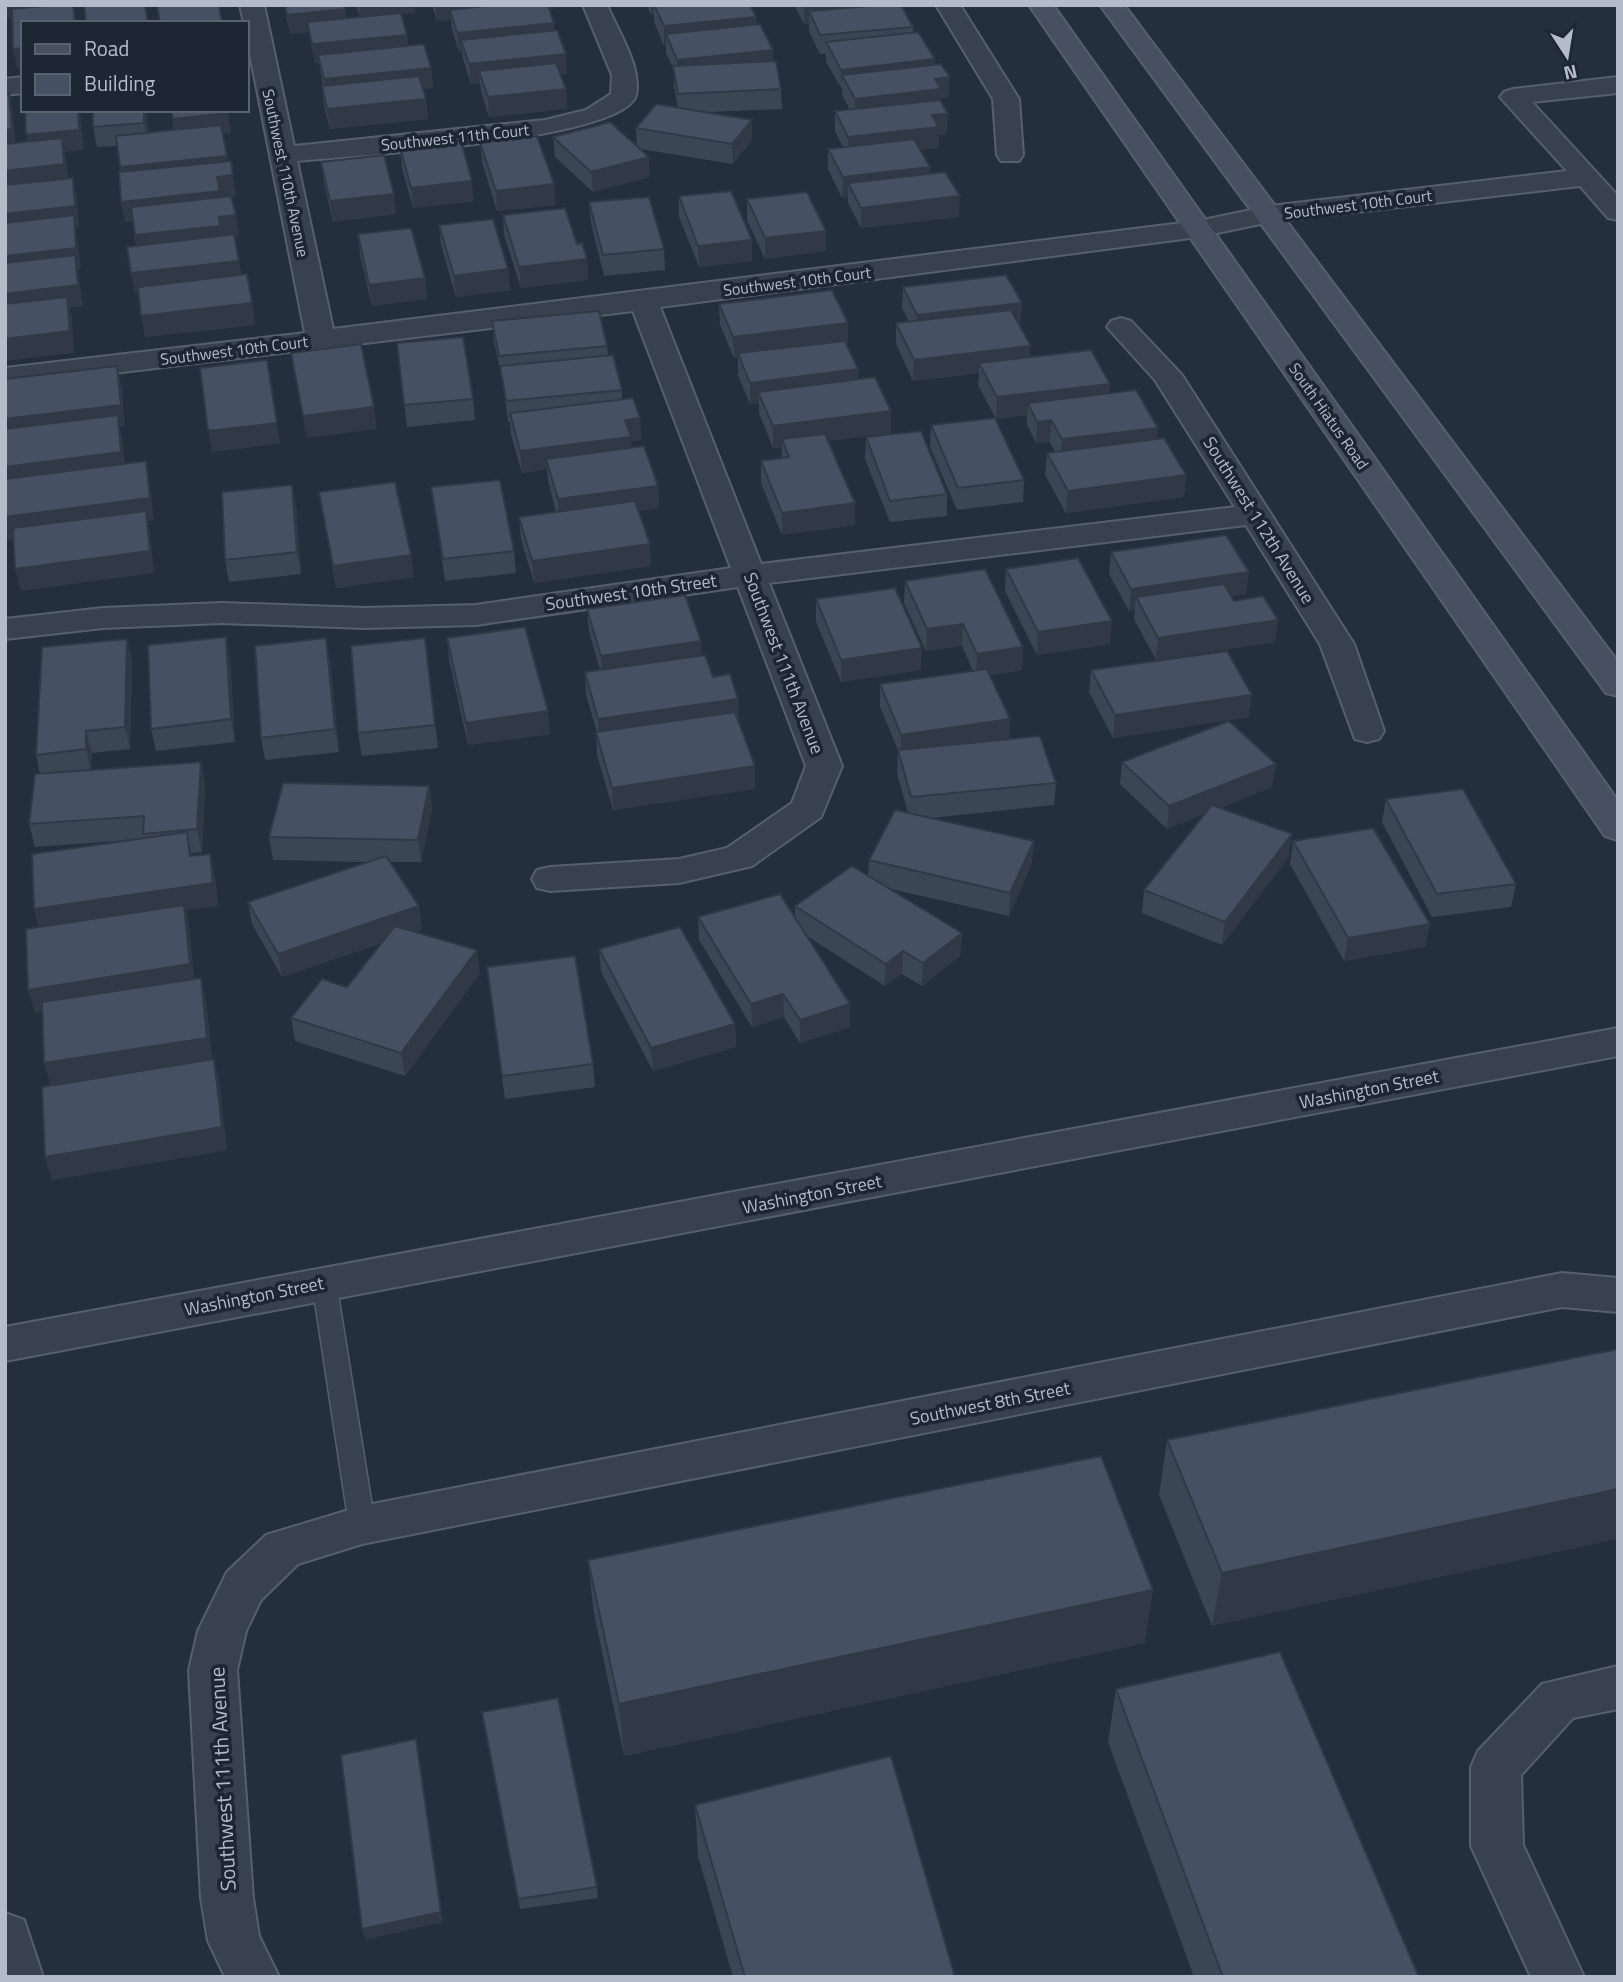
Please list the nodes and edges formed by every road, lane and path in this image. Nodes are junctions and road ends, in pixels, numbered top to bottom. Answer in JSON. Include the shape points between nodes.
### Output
{"nodes":[{"id":1,"x":252,"y":5,"type":"edge"},
{"id":2,"x":595,"y":5,"type":"edge"},
{"id":3,"x":948,"y":5,"type":"edge"},
{"id":4,"x":1041,"y":5,"type":"edge"},
{"id":5,"x":1112,"y":5,"type":"edge"},
{"id":6,"x":254,"y":62,"type":"edge"},
{"id":7,"x":1618,"y":85,"type":"edge"},
{"id":8,"x":282,"y":155,"type":"junction"},
{"id":9,"x":1010,"y":155,"type":"dead end"},
{"id":10,"x":1587,"y":177,"type":"junction"},
{"id":11,"x":1618,"y":212,"type":"edge"},
{"id":12,"x":1269,"y":214,"type":"junction"},
{"id":13,"x":1198,"y":229,"type":"junction"},
{"id":14,"x":643,"y":301,"type":"junction"},
{"id":15,"x":1121,"y":327,"type":"dead end"},
{"id":16,"x":321,"y":340,"type":"junction"},
{"id":17,"x":5,"y":377,"type":"edge"},
{"id":18,"x":1255,"y":514,"type":"junction"},
{"id":19,"x":751,"y":575,"type":"junction"},
{"id":20,"x":5,"y":629,"type":"edge"},
{"id":21,"x":1618,"y":686,"type":"edge"},
{"id":22,"x":1367,"y":731,"type":"dead end"},
{"id":23,"x":1618,"y":828,"type":"edge"},
{"id":24,"x":550,"y":879,"type":"dead end"},
{"id":25,"x":1618,"y":1042,"type":"edge"},
{"id":26,"x":324,"y":1282,"type":"junction"},
{"id":27,"x":1618,"y":1295,"type":"edge"},
{"id":28,"x":5,"y":1344,"type":"edge"},
{"id":29,"x":362,"y":1525,"type":"junction"},
{"id":30,"x":1618,"y":1687,"type":"edge"},
{"id":31,"x":5,"y":1938,"type":"edge"},
{"id":32,"x":17,"y":1977,"type":"edge"},
{"id":33,"x":253,"y":1977,"type":"edge"},
{"id":34,"x":1558,"y":1977,"type":"edge"}],
"edges":[{"from":1,"to":6,"type":"street","name":"Southwest 110th Avenue"},
{"from":2,"to":8,"type":"street","name":"Southwest 11th Court","via":[[624,75],[623,97],[596,115],[546,128]]},
{"from":3,"to":9,"type":"street","via":[[1006,99]]},
{"from":4,"to":13,"type":"main road","name":"South Hiatus Road"},
{"from":5,"to":12,"type":"main road"},
{"from":6,"to":8,"type":"street","name":"Southwest 110th Avenue"},
{"from":7,"to":10,"type":"street","via":[[1513,97]]},
{"from":8,"to":16,"type":"street","name":"Southwest 110th Avenue"},
{"from":10,"to":11,"type":"street"},
{"from":10,"to":12,"type":"street","name":"Southwest 10th Court"},
{"from":12,"to":13,"type":"street","name":"Southwest 10th Court"},
{"from":12,"to":21,"type":"main road"},
{"from":13,"to":14,"type":"street","name":"Southwest 10th Court"},
{"from":13,"to":23,"type":"main road","name":"South Hiatus Road"},
{"from":14,"to":16,"type":"street","name":"Southwest 10th Court"},
{"from":14,"to":19,"type":"street","name":"Southwest 111th Avenue"},
{"from":15,"to":18,"type":"street","name":"Southwest 112th Avenue","via":[[1167,376]]},
{"from":16,"to":17,"type":"street","name":"Southwest 10th Court"},
{"from":18,"to":19,"type":"street","name":"Southwest 10th Street"},
{"from":18,"to":22,"type":"street","name":"Southwest 112th Avenue","via":[[1337,644]]},
{"from":19,"to":20,"type":"street","name":"Southwest 10th Street","via":[[477,615],[365,618],[222,613],[103,618]]},
{"from":19,"to":24,"type":"street","name":"Southwest 111th Avenue","via":[[824,766],[808,809],[738,857],[679,871]]},
{"from":25,"to":26,"type":"street","name":"Washington Street"},
{"from":26,"to":28,"type":"street","name":"Washington Street"},
{"from":26,"to":29,"type":"lane"},
{"from":27,"to":29,"type":"street","name":"Southwest 8th Street","via":[[1562,1290]]},
{"from":29,"to":33,"type":"street","name":"Southwest 111th Avenue","via":[[283,1549],[244,1586],[222,1631],[213,1670],[228,1898],[233,1941]]},
{"from":30,"to":34,"type":"street","via":[[1559,1699],[1496,1767],[1497,1846]]},
{"from":31,"to":32,"type":"street"}]}
